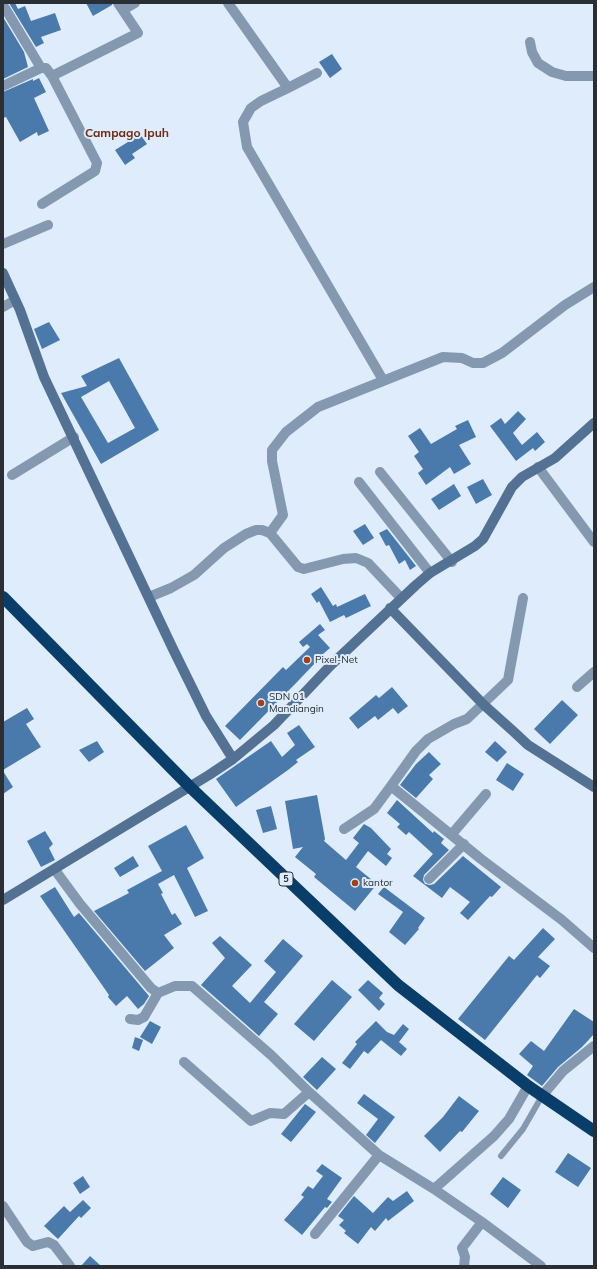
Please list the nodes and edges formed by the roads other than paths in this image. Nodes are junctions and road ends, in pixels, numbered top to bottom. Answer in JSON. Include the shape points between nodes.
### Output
{"nodes":[{"id":1,"x":135,"y":3,"type":"edge"},
{"id":2,"x":228,"y":3,"type":"edge"},
{"id":3,"x":121,"y":7,"type":"edge"},
{"id":4,"x":5,"y":8,"type":"dead end"},
{"id":5,"x":530,"y":42,"type":"dead end"},
{"id":6,"x":41,"y":68,"type":"junction"},
{"id":7,"x":317,"y":73,"type":"dead end"},
{"id":8,"x":52,"y":76,"type":"junction"},
{"id":9,"x":594,"y":76,"type":"edge"},
{"id":10,"x":3,"y":86,"type":"edge"},
{"id":11,"x":288,"y":88,"type":"junction"},
{"id":12,"x":42,"y":204,"type":"dead end"},
{"id":13,"x":48,"y":225,"type":"dead end"},
{"id":14,"x":3,"y":244,"type":"edge"},
{"id":15,"x":3,"y":273,"type":"edge"},
{"id":16,"x":594,"y":287,"type":"edge"},
{"id":17,"x":15,"y":300,"type":"junction"},
{"id":18,"x":3,"y":307,"type":"edge"},
{"id":19,"x":383,"y":380,"type":"junction"},
{"id":20,"x":594,"y":424,"type":"edge"},
{"id":21,"x":74,"y":437,"type":"junction"},
{"id":22,"x":538,"y":467,"type":"junction"},
{"id":23,"x":380,"y":472,"type":"dead end"},
{"id":24,"x":12,"y":475,"type":"dead end"},
{"id":25,"x":358,"y":482,"type":"dead end"},
{"id":26,"x":270,"y":532,"type":"junction"},
{"id":27,"x":594,"y":542,"type":"edge"},
{"id":28,"x":452,"y":562,"type":"junction"},
{"id":29,"x":430,"y":573,"type":"junction"},
{"id":30,"x":3,"y":597,"type":"edge"},
{"id":31,"x":149,"y":597,"type":"junction"},
{"id":32,"x":401,"y":598,"type":"junction"},
{"id":33,"x":523,"y":598,"type":"dead end"},
{"id":34,"x":390,"y":608,"type":"junction"},
{"id":35,"x":594,"y":672,"type":"edge"},
{"id":36,"x":577,"y":687,"type":"dead end"},
{"id":37,"x":484,"y":705,"type":"junction"},
{"id":38,"x":233,"y":759,"type":"junction"},
{"id":39,"x":392,"y":786,"type":"junction"},
{"id":40,"x":190,"y":787,"type":"junction"},
{"id":41,"x":594,"y":787,"type":"edge"},
{"id":42,"x":486,"y":794,"type":"dead end"},
{"id":43,"x":344,"y":829,"type":"dead end"},
{"id":44,"x":452,"y":834,"type":"junction"},
{"id":45,"x":464,"y":844,"type":"junction"},
{"id":46,"x":55,"y":870,"type":"junction"},
{"id":47,"x":429,"y":880,"type":"dead end"},
{"id":48,"x":3,"y":900,"type":"edge"},
{"id":49,"x":594,"y":948,"type":"edge"},
{"id":50,"x":158,"y":993,"type":"junction"},
{"id":51,"x":130,"y":1019,"type":"dead end"},
{"id":52,"x":594,"y":1046,"type":"edge"},
{"id":53,"x":184,"y":1062,"type":"dead end"},
{"id":54,"x":528,"y":1086,"type":"junction"},
{"id":55,"x":309,"y":1092,"type":"junction"},
{"id":56,"x":542,"y":1096,"type":"junction"},
{"id":57,"x":594,"y":1131,"type":"edge"},
{"id":58,"x":379,"y":1155,"type":"junction"},
{"id":59,"x":501,"y":1156,"type":"dead end"},
{"id":60,"x":436,"y":1190,"type":"junction"},
{"id":61,"x":3,"y":1206,"type":"edge"},
{"id":62,"x":482,"y":1222,"type":"junction"},
{"id":63,"x":315,"y":1234,"type":"dead end"},
{"id":64,"x":70,"y":1266,"type":"edge"},
{"id":65,"x":464,"y":1266,"type":"edge"},
{"id":66,"x":541,"y":1266,"type":"edge"}],
"edges":[{"from":1,"to":3,"type":"street"},
{"from":2,"to":11,"type":"street"},
{"from":3,"to":8,"type":"street","via":[[138,33]]},
{"from":4,"to":6,"type":"street"},
{"from":5,"to":9,"type":"street","via":[[538,63],[552,72],[566,76]]},
{"from":6,"to":8,"type":"street","via":[[46,68]]},
{"from":6,"to":10,"type":"street"},
{"from":7,"to":11,"type":"street"},
{"from":8,"to":12,"type":"street","via":[[95,159],[97,168]]},
{"from":11,"to":19,"type":"street","via":[[261,101],[247,115],[243,122],[247,147]]},
{"from":13,"to":14,"type":"street"},
{"from":15,"to":17,"type":"street"},
{"from":16,"to":19,"type":"street","via":[[565,305],[502,353],[483,363],[443,357]]},
{"from":17,"to":18,"type":"street"},
{"from":17,"to":21,"type":"street","via":[[44,377]]},
{"from":19,"to":26,"type":"street","via":[[318,407],[286,432],[272,450],[283,515]]},
{"from":20,"to":22,"type":"street","via":[[555,458]]},
{"from":21,"to":24,"type":"street"},
{"from":21,"to":31,"type":"street"},
{"from":22,"to":27,"type":"street"},
{"from":22,"to":28,"type":"street","via":[[512,487],[483,539]]},
{"from":23,"to":28,"type":"street"},
{"from":25,"to":29,"type":"street"},
{"from":26,"to":31,"type":"street","via":[[256,530],[246,534],[224,548],[194,574]]},
{"from":26,"to":32,"type":"street","via":[[298,567],[304,569],[356,558],[368,563]]},
{"from":28,"to":29,"type":"street"},
{"from":29,"to":32,"type":"street"},
{"from":30,"to":40,"type":"highway","number":"5"},
{"from":31,"to":38,"type":"street","via":[[206,716]]},
{"from":32,"to":34,"type":"street"},
{"from":33,"to":37,"type":"street","via":[[508,680]]},
{"from":34,"to":37,"type":"street"},
{"from":34,"to":38,"type":"street","via":[[274,725]]},
{"from":35,"to":36,"type":"street"},
{"from":37,"to":39,"type":"street","via":[[468,719],[428,739],[416,751]]},
{"from":37,"to":41,"type":"street","via":[[528,745]]},
{"from":38,"to":40,"type":"street"},
{"from":39,"to":43,"type":"street","via":[[374,809]]},
{"from":39,"to":44,"type":"street"},
{"from":40,"to":46,"type":"street"},
{"from":40,"to":54,"type":"highway","number":"5","via":[[398,985]]},
{"from":42,"to":44,"type":"street"},
{"from":44,"to":45,"type":"street"},
{"from":45,"to":47,"type":"street"},
{"from":45,"to":49,"type":"street"},
{"from":46,"to":48,"type":"street"},
{"from":46,"to":50,"type":"street","via":[[80,904]]},
{"from":50,"to":51,"type":"street","via":[[144,1017],[138,1020]]},
{"from":50,"to":55,"type":"street","via":[[175,986],[192,986],[272,1055]]},
{"from":52,"to":56,"type":"street","via":[[563,1071]]},
{"from":53,"to":55,"type":"street","via":[[251,1121],[270,1113],[284,1114]]},
{"from":54,"to":56,"type":"highway","number":"5"},
{"from":54,"to":60,"type":"street","via":[[508,1119],[494,1136]]},
{"from":55,"to":58,"type":"street"},
{"from":56,"to":57,"type":"highway","number":"5"},
{"from":56,"to":59,"type":"lane","via":[[523,1129]]},
{"from":58,"to":60,"type":"street"},
{"from":58,"to":63,"type":"street"},
{"from":60,"to":62,"type":"street"},
{"from":61,"to":64,"type":"street","via":[[27,1242],[33,1246],[48,1242],[54,1245]]},
{"from":62,"to":65,"type":"street","via":[[462,1248]]},
{"from":62,"to":66,"type":"street"}]}
